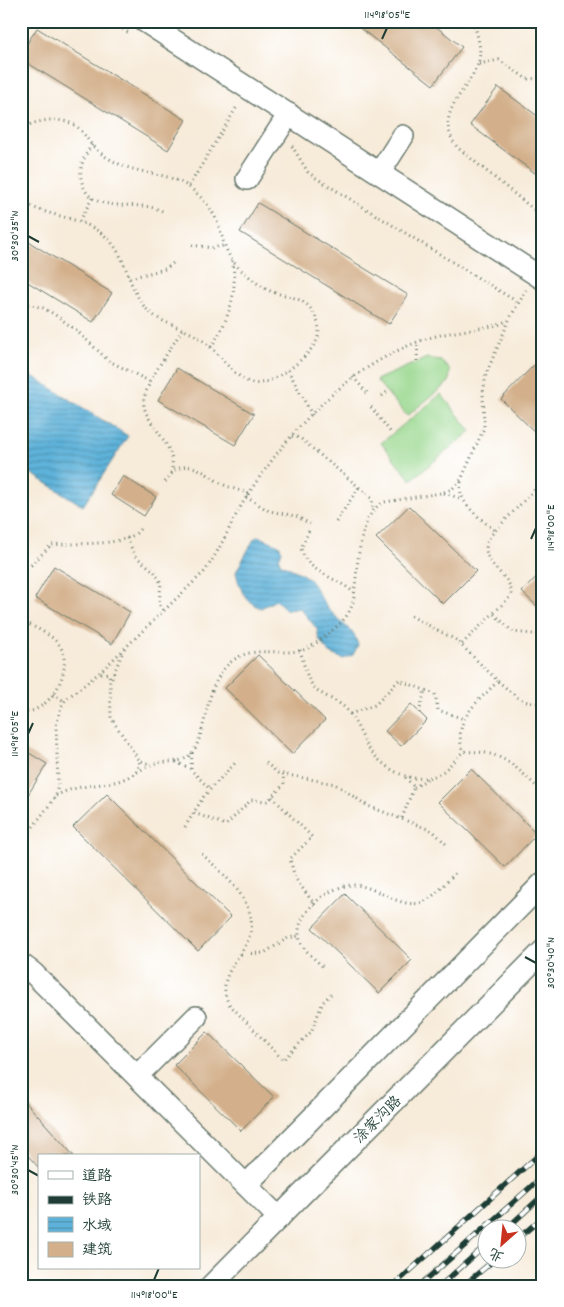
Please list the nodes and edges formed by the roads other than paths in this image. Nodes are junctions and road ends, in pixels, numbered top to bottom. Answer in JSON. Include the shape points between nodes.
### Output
{"nodes":[{"id":1,"x":139,"y":29,"type":"edge"},
{"id":2,"x":284,"y":123,"type":"junction"},
{"id":3,"x":403,"y":136,"type":"dead end"},
{"id":4,"x":380,"y":172,"type":"junction"},
{"id":5,"x":247,"y":179,"type":"dead end"},
{"id":6,"x":543,"y":279,"type":"edge"},
{"id":7,"x":543,"y":883,"type":"edge"},
{"id":8,"x":543,"y":951,"type":"edge"},
{"id":9,"x":25,"y":974,"type":"edge"},
{"id":10,"x":196,"y":1017,"type":"dead end"},
{"id":11,"x":137,"y":1076,"type":"junction"},
{"id":12,"x":246,"y":1185,"type":"junction"},
{"id":13,"x":279,"y":1218,"type":"junction"},
{"id":14,"x":211,"y":1286,"type":"edge"}],
"edges":[{"from":1,"to":2,"type":"street"},
{"from":2,"to":4,"type":"street"},
{"from":2,"to":5,"type":"street"},
{"from":3,"to":4,"type":"street"},
{"from":4,"to":6,"type":"street"},
{"from":7,"to":12,"type":"street"},
{"from":8,"to":13,"type":"street","name":"涂家沟路"},
{"from":9,"to":11,"type":"street"},
{"from":10,"to":11,"type":"street"},
{"from":11,"to":12,"type":"street"},
{"from":12,"to":13,"type":"street"},
{"from":13,"to":14,"type":"street","name":"涂家沟路"}]}
